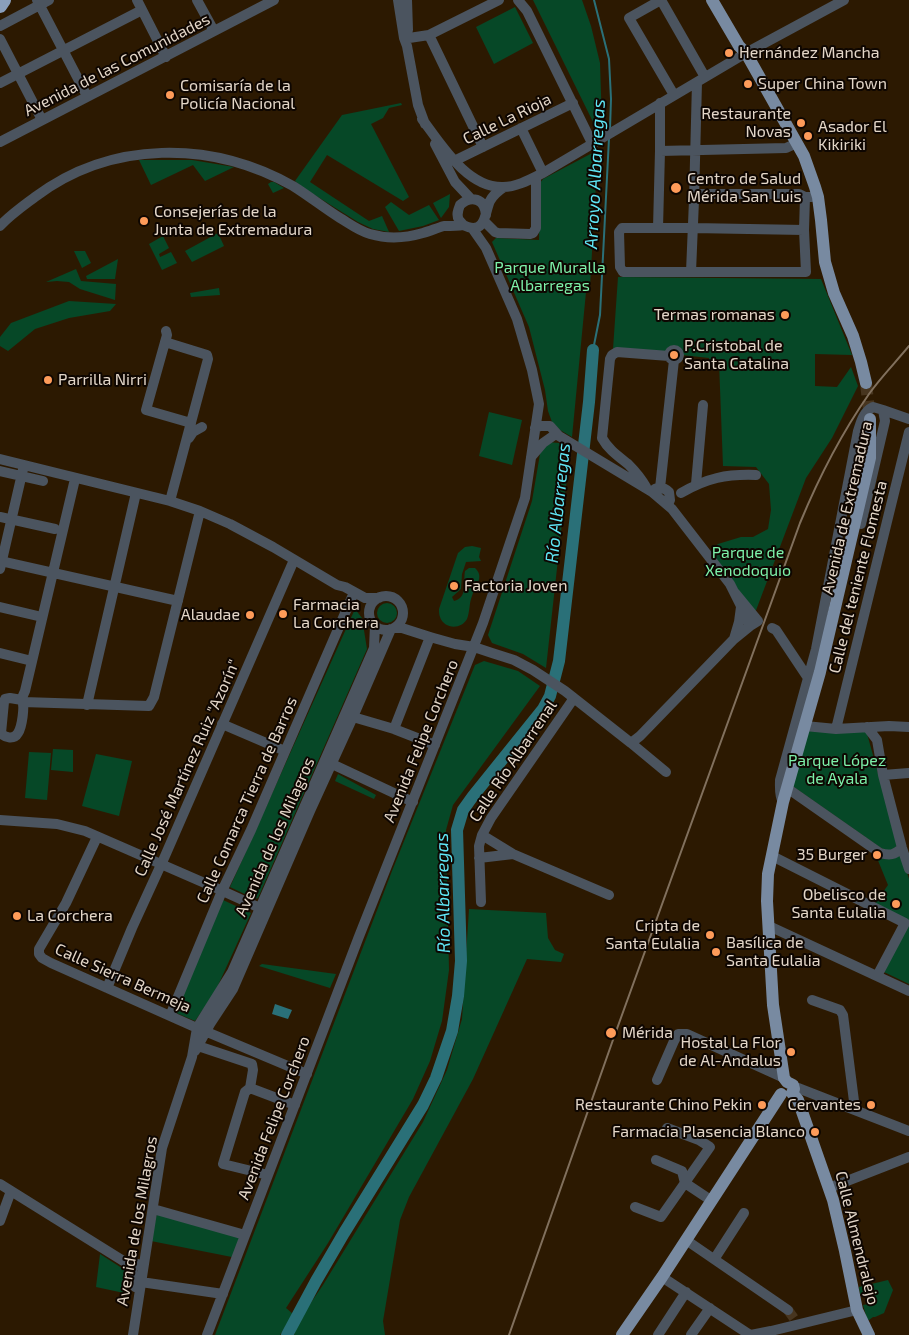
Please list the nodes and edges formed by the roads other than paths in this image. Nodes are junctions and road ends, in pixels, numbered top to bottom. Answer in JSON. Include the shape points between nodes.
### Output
{"nodes":[{"id":1,"x":4,"y":0,"type":"edge"},
{"id":2,"x":49,"y":0,"type":"edge"},
{"id":3,"x":136,"y":0,"type":"edge"},
{"id":4,"x":197,"y":0,"type":"edge"},
{"id":5,"x":274,"y":0,"type":"edge"},
{"id":6,"x":400,"y":0,"type":"edge"},
{"id":7,"x":407,"y":0,"type":"edge"},
{"id":8,"x":499,"y":0,"type":"edge"},
{"id":9,"x":518,"y":0,"type":"edge"},
{"id":10,"x":661,"y":0,"type":"edge"},
{"id":11,"x":712,"y":0,"type":"edge"},
{"id":12,"x":722,"y":0,"type":"edge"},
{"id":13,"x":844,"y":0,"type":"edge"},
{"id":14,"x":38,"y":3,"type":"edge"},
{"id":15,"x":0,"y":6,"type":"edge"},
{"id":16,"x":142,"y":10,"type":"junction"},
{"id":17,"x":408,"y":21,"type":"junction"},
{"id":18,"x":5,"y":23,"type":"edge"},
{"id":19,"x":214,"y":32,"type":"junction"},
{"id":20,"x":429,"y":35,"type":"junction"},
{"id":21,"x":0,"y":39,"type":"edge"},
{"id":22,"x":408,"y":42,"type":"junction"},
{"id":23,"x":63,"y":51,"type":"junction"},
{"id":24,"x":748,"y":52,"type":"junction"},
{"id":25,"x":166,"y":57,"type":"junction"},
{"id":26,"x":18,"y":74,"type":"junction"},
{"id":27,"x":701,"y":80,"type":"junction"},
{"id":28,"x":0,"y":83,"type":"edge"},
{"id":29,"x":674,"y":95,"type":"junction"},
{"id":30,"x":87,"y":96,"type":"junction"},
{"id":31,"x":573,"y":103,"type":"junction"},
{"id":32,"x":660,"y":103,"type":"junction"},
{"id":33,"x":422,"y":119,"type":"junction"},
{"id":34,"x":42,"y":120,"type":"junction"},
{"id":35,"x":521,"y":128,"type":"junction"},
{"id":36,"x":0,"y":142,"type":"edge"},
{"id":37,"x":593,"y":142,"type":"junction"},
{"id":38,"x":797,"y":143,"type":"junction"},
{"id":39,"x":483,"y":147,"type":"junction"},
{"id":40,"x":695,"y":150,"type":"junction"},
{"id":41,"x":660,"y":151,"type":"junction"},
{"id":42,"x":454,"y":161,"type":"junction"},
{"id":43,"x":540,"y":175,"type":"junction"},
{"id":44,"x":455,"y":182,"type":"junction"},
{"id":45,"x":501,"y":187,"type":"junction"},
{"id":46,"x":694,"y":194,"type":"junction"},
{"id":47,"x":811,"y":197,"type":"junction"},
{"id":48,"x":475,"y":200,"type":"junction"},
{"id":49,"x":458,"y":208,"type":"junction"},
{"id":50,"x":477,"y":223,"type":"junction"},
{"id":51,"x":0,"y":226,"type":"edge"},
{"id":52,"x":443,"y":226,"type":"junction"},
{"id":53,"x":658,"y":228,"type":"junction"},
{"id":54,"x":693,"y":228,"type":"junction"},
{"id":55,"x":804,"y":230,"type":"junction"},
{"id":56,"x":691,"y":272,"type":"junction"},
{"id":57,"x":166,"y":331,"type":"dead end"},
{"id":58,"x":165,"y":342,"type":"junction"},
{"id":59,"x":866,"y":383,"type":"tunnel mouth"},
{"id":60,"x":539,"y":404,"type":"junction"},
{"id":61,"x":703,"y":405,"type":"dead end"},
{"id":62,"x":883,"y":410,"type":"junction"},
{"id":63,"x":897,"y":415,"type":"junction"},
{"id":64,"x":909,"y":418,"type":"edge"},
{"id":65,"x":870,"y":420,"type":"tunnel mouth"},
{"id":66,"x":885,"y":421,"type":"junction"},
{"id":67,"x":191,"y":423,"type":"junction"},
{"id":68,"x":202,"y":427,"type":"dead end"},
{"id":69,"x":535,"y":428,"type":"junction"},
{"id":70,"x":909,"y":432,"type":"edge"},
{"id":71,"x":554,"y":433,"type":"junction"},
{"id":72,"x":186,"y":443,"type":"junction"},
{"id":73,"x":531,"y":458,"type":"junction"},
{"id":74,"x":0,"y":459,"type":"edge"},
{"id":75,"x":24,"y":465,"type":"junction"},
{"id":76,"x":0,"y":471,"type":"edge"},
{"id":77,"x":756,"y":475,"type":"dead end"},
{"id":78,"x":22,"y":476,"type":"junction"},
{"id":79,"x":75,"y":479,"type":"junction"},
{"id":80,"x":43,"y":480,"type":"dead end"},
{"id":81,"x":696,"y":484,"type":"junction"},
{"id":82,"x":654,"y":490,"type":"junction"},
{"id":83,"x":136,"y":493,"type":"junction"},
{"id":84,"x":673,"y":498,"type":"junction"},
{"id":85,"x":170,"y":501,"type":"junction"},
{"id":86,"x":200,"y":511,"type":"junction"},
{"id":87,"x":0,"y":517,"type":"edge"},
{"id":88,"x":12,"y":520,"type":"junction"},
{"id":89,"x":55,"y":529,"type":"dead end"},
{"id":90,"x":294,"y":560,"type":"junction"},
{"id":91,"x":1,"y":564,"type":"edge"},
{"id":92,"x":52,"y":573,"type":"junction"},
{"id":93,"x":337,"y":584,"type":"junction"},
{"id":94,"x":114,"y":587,"type":"junction"},
{"id":95,"x":840,"y":588,"type":"junction"},
{"id":96,"x":735,"y":593,"type":"junction"},
{"id":97,"x":352,"y":597,"type":"junction"},
{"id":98,"x":379,"y":598,"type":"junction"},
{"id":99,"x":826,"y":600,"type":"junction"},
{"id":100,"x":178,"y":601,"type":"junction"},
{"id":101,"x":741,"y":606,"type":"junction"},
{"id":102,"x":0,"y":607,"type":"edge"},
{"id":103,"x":370,"y":612,"type":"junction"},
{"id":104,"x":403,"y":613,"type":"junction"},
{"id":105,"x":42,"y":617,"type":"junction"},
{"id":106,"x":754,"y":623,"type":"junction"},
{"id":107,"x":375,"y":625,"type":"junction"},
{"id":108,"x":393,"y":628,"type":"junction"},
{"id":109,"x":772,"y":628,"type":"dead end"},
{"id":110,"x":430,"y":637,"type":"junction"},
{"id":111,"x":734,"y":639,"type":"junction"},
{"id":112,"x":474,"y":647,"type":"junction"},
{"id":113,"x":816,"y":649,"type":"junction"},
{"id":114,"x":0,"y":653,"type":"edge"},
{"id":115,"x":794,"y":656,"type":"junction"},
{"id":116,"x":32,"y":660,"type":"junction"},
{"id":117,"x":820,"y":672,"type":"junction"},
{"id":118,"x":808,"y":678,"type":"junction"},
{"id":119,"x":574,"y":698,"type":"junction"},
{"id":120,"x":22,"y":701,"type":"junction"},
{"id":121,"x":87,"y":704,"type":"junction"},
{"id":122,"x":354,"y":717,"type":"junction"},
{"id":123,"x":222,"y":724,"type":"junction"},
{"id":124,"x":805,"y":726,"type":"junction"},
{"id":125,"x":886,"y":726,"type":"junction"},
{"id":126,"x":867,"y":727,"type":"junction"},
{"id":127,"x":909,"y":727,"type":"edge"},
{"id":128,"x":394,"y":729,"type":"junction"},
{"id":129,"x":836,"y":729,"type":"junction"},
{"id":130,"x":1,"y":737,"type":"edge"},
{"id":131,"x":877,"y":740,"type":"junction"},
{"id":132,"x":631,"y":743,"type":"junction"},
{"id":133,"x":435,"y":745,"type":"junction"},
{"id":134,"x":285,"y":751,"type":"junction"},
{"id":135,"x":332,"y":764,"type":"junction"},
{"id":136,"x":666,"y":772,"type":"dead end"},
{"id":137,"x":909,"y":773,"type":"edge"},
{"id":138,"x":883,"y":775,"type":"junction"},
{"id":139,"x":787,"y":788,"type":"junction"},
{"id":140,"x":413,"y":802,"type":"junction"},
{"id":141,"x":783,"y":802,"type":"junction"},
{"id":142,"x":0,"y":820,"type":"edge"},
{"id":143,"x":482,"y":835,"type":"junction"},
{"id":144,"x":97,"y":837,"type":"junction"},
{"id":145,"x":902,"y":848,"type":"junction"},
{"id":146,"x":513,"y":854,"type":"junction"},
{"id":147,"x":772,"y":856,"type":"junction"},
{"id":148,"x":479,"y":858,"type":"junction"},
{"id":149,"x":162,"y":864,"type":"junction"},
{"id":150,"x":909,"y":870,"type":"edge"},
{"id":151,"x":222,"y":891,"type":"junction"},
{"id":152,"x":609,"y":895,"type":"dead end"},
{"id":153,"x":481,"y":902,"type":"dead end"},
{"id":154,"x":260,"y":908,"type":"junction"},
{"id":155,"x":769,"y":926,"type":"junction"},
{"id":156,"x":877,"y":976,"type":"junction"},
{"id":157,"x":107,"y":988,"type":"junction"},
{"id":158,"x":909,"y":992,"type":"edge"},
{"id":159,"x":812,"y":1000,"type":"dead end"},
{"id":160,"x":170,"y":1016,"type":"junction"},
{"id":161,"x":202,"y":1030,"type":"junction"},
{"id":162,"x":198,"y":1046,"type":"junction"},
{"id":163,"x":192,"y":1057,"type":"junction"},
{"id":164,"x":307,"y":1074,"type":"junction"},
{"id":165,"x":657,"y":1080,"type":"dead end"},
{"id":166,"x":788,"y":1087,"type":"junction"},
{"id":167,"x":250,"y":1088,"type":"junction"},
{"id":168,"x":295,"y":1105,"type":"junction"},
{"id":169,"x":855,"y":1109,"type":"junction"},
{"id":170,"x":667,"y":1128,"type":"dead end"},
{"id":171,"x":909,"y":1131,"type":"edge"},
{"id":172,"x":909,"y":1157,"type":"edge"},
{"id":173,"x":656,"y":1160,"type":"dead end"},
{"id":174,"x":268,"y":1175,"type":"junction"},
{"id":175,"x":685,"y":1182,"type":"junction"},
{"id":176,"x":0,"y":1184,"type":"edge"},
{"id":177,"x":829,"y":1188,"type":"junction"},
{"id":178,"x":11,"y":1191,"type":"junction"},
{"id":179,"x":712,"y":1200,"type":"junction"},
{"id":180,"x":635,"y":1207,"type":"dead end"},
{"id":181,"x":153,"y":1209,"type":"junction"},
{"id":182,"x":744,"y":1213,"type":"dead end"},
{"id":183,"x":0,"y":1221,"type":"edge"},
{"id":184,"x":245,"y":1235,"type":"junction"},
{"id":185,"x":686,"y":1240,"type":"junction"},
{"id":186,"x":715,"y":1258,"type":"junction"},
{"id":187,"x":144,"y":1263,"type":"junction"},
{"id":188,"x":134,"y":1267,"type":"junction"},
{"id":189,"x":662,"y":1277,"type":"junction"},
{"id":190,"x":140,"y":1285,"type":"junction"},
{"id":191,"x":686,"y":1292,"type":"junction"},
{"id":192,"x":224,"y":1294,"type":"junction"},
{"id":193,"x":710,"y":1308,"type":"junction"},
{"id":194,"x":788,"y":1310,"type":"tunnel mouth"},
{"id":195,"x":857,"y":1310,"type":"junction"},
{"id":196,"x":770,"y":1333,"type":"edge"},
{"id":197,"x":133,"y":1335,"type":"edge"},
{"id":198,"x":207,"y":1335,"type":"edge"},
{"id":199,"x":622,"y":1335,"type":"edge"},
{"id":200,"x":658,"y":1335,"type":"edge"},
{"id":201,"x":691,"y":1335,"type":"edge"},
{"id":202,"x":751,"y":1335,"type":"edge"},
{"id":203,"x":869,"y":1335,"type":"edge"}],
"edges":[{"from":1,"to":15,"type":"highway"},
{"from":2,"to":14,"type":"street"},
{"from":3,"to":16,"type":"street"},
{"from":4,"to":19,"type":"street"},
{"from":5,"to":19,"type":"street","name":"Avenida de las Comunidades"},
{"from":6,"to":17,"type":"street"},
{"from":6,"to":22,"type":"street","via":[[404,38]]},
{"from":7,"to":17,"type":"street"},
{"from":8,"to":20,"type":"street"},
{"from":9,"to":31,"type":"street","via":[[527,11]]},
{"from":10,"to":27,"type":"street"},
{"from":10,"to":29,"type":"street","via":[[629,18]]},
{"from":11,"to":24,"type":"main road","via":[[739,46]]},
{"from":12,"to":24,"type":"main road"},
{"from":13,"to":24,"type":"street"},
{"from":14,"to":18,"type":"street"},
{"from":14,"to":23,"type":"street"},
{"from":15,"to":18,"type":"street"},
{"from":16,"to":23,"type":"street"},
{"from":16,"to":25,"type":"street"},
{"from":17,"to":22,"type":"street"},
{"from":19,"to":25,"type":"street","name":"Avenida de las Comunidades"},
{"from":20,"to":22,"type":"street"},
{"from":20,"to":39,"type":"street"},
{"from":21,"to":26,"type":"street"},
{"from":22,"to":33,"type":"street"},
{"from":23,"to":26,"type":"street"},
{"from":23,"to":30,"type":"street"},
{"from":24,"to":27,"type":"street"},
{"from":24,"to":38,"type":"main road"},
{"from":25,"to":30,"type":"street","name":"Avenida de las Comunidades"},
{"from":26,"to":28,"type":"street"},
{"from":26,"to":34,"type":"street"},
{"from":27,"to":29,"type":"street"},
{"from":27,"to":40,"type":"street"},
{"from":29,"to":32,"type":"street"},
{"from":30,"to":34,"type":"street","name":"Avenida de las Comunidades"},
{"from":31,"to":35,"type":"street","name":"Calle La Rioja"},
{"from":31,"to":37,"type":"street"},
{"from":32,"to":37,"type":"street"},
{"from":32,"to":41,"type":"street"},
{"from":33,"to":42,"type":"street"},
{"from":33,"to":44,"type":"street"},
{"from":34,"to":36,"type":"street","name":"Avenida de las Comunidades"},
{"from":35,"to":39,"type":"street","name":"Calle La Rioja"},
{"from":35,"to":43,"type":"street"},
{"from":37,"to":43,"type":"street"},
{"from":38,"to":40,"type":"street","via":[[786,148]]},
{"from":38,"to":47,"type":"main road","via":[[809,167]]},
{"from":39,"to":42,"type":"street","name":"Calle La Rioja"},
{"from":40,"to":41,"type":"street"},
{"from":40,"to":46,"type":"street"},
{"from":41,"to":53,"type":"street"},
{"from":42,"to":45,"type":"street","via":[[474,178]]},
{"from":43,"to":45,"type":"street","via":[[520,184]]},
{"from":43,"to":50,"type":"street","via":[[533,233],[498,233]]},
{"from":44,"to":48,"type":"street"},
{"from":44,"to":49,"type":"street"},
{"from":45,"to":48,"type":"street","via":[[485,198]]},
{"from":45,"to":50,"type":"street"},
{"from":46,"to":47,"type":"street","via":[[799,194]]},
{"from":46,"to":54,"type":"street"},
{"from":47,"to":55,"type":"street"},
{"from":47,"to":59,"type":"main road","via":[[821,220],[825,262],[834,293],[853,336]]},
{"from":48,"to":49,"type":"street","via":[[464,202]]},
{"from":48,"to":50,"type":"street","via":[[484,206]]},
{"from":49,"to":50,"type":"street","via":[[458,217]]},
{"from":49,"to":52,"type":"street"},
{"from":50,"to":52,"type":"street"},
{"from":50,"to":60,"type":"street","name":"Avenida Felipe Corchero","via":[[517,318]]},
{"from":51,"to":52,"type":"street","via":[[49,187],[82,170],[125,157],[178,152],[214,156],[249,166],[293,187],[355,228],[370,234],[397,237]]},
{"from":53,"to":54,"type":"street"},
{"from":53,"to":56,"type":"street","via":[[622,228],[620,267],[623,272]]},
{"from":54,"to":55,"type":"street"},
{"from":54,"to":56,"type":"street"},
{"from":55,"to":56,"type":"street","via":[[806,272]]},
{"from":57,"to":58,"type":"street"},
{"from":58,"to":67,"type":"street","via":[[208,354]]},
{"from":58,"to":67,"type":"street","via":[[146,410]]},
{"from":60,"to":69,"type":"street","name":"Avenida Felipe Corchero"},
{"from":60,"to":71,"type":"street"},
{"from":61,"to":81,"type":"street"},
{"from":62,"to":63,"type":"street"},
{"from":62,"to":66,"type":"street","name":"Avenida de Extremadura"},
{"from":62,"to":99,"type":"street","name":"Avenida de Extremadura","via":[[873,407],[860,421]]},
{"from":63,"to":64,"type":"street"},
{"from":63,"to":66,"type":"street"},
{"from":65,"to":95,"type":"main road","name":"Avenida de Extremadura","via":[[870,458]]},
{"from":66,"to":117,"type":"street","name":"Avenida de Extremadura","via":[[835,632]]},
{"from":67,"to":72,"type":"street"},
{"from":68,"to":72,"type":"street","via":[[193,432]]},
{"from":69,"to":71,"type":"street","via":[[540,426]]},
{"from":69,"to":73,"type":"street","name":"Avenida Felipe Corchero"},
{"from":70,"to":129,"type":"street","name":"Calle del teniente Flomesta"},
{"from":71,"to":73,"type":"street"},
{"from":71,"to":82,"type":"street"},
{"from":72,"to":85,"type":"street"},
{"from":73,"to":112,"type":"street","name":"Avenida Felipe Corchero","via":[[525,498]]},
{"from":74,"to":75,"type":"street"},
{"from":75,"to":78,"type":"street"},
{"from":75,"to":79,"type":"street"},
{"from":76,"to":78,"type":"street"},
{"from":77,"to":81,"type":"street","via":[[725,476]]},
{"from":78,"to":80,"type":"street"},
{"from":78,"to":88,"type":"street"},
{"from":79,"to":83,"type":"street"},
{"from":79,"to":92,"type":"street"},
{"from":81,"to":84,"type":"street"},
{"from":82,"to":82,"type":"street","via":[[605,445],[602,438],[610,359],[617,352],[672,358]]},
{"from":82,"to":84,"type":"street","via":[[666,490]]},
{"from":83,"to":85,"type":"street"},
{"from":83,"to":94,"type":"street"},
{"from":84,"to":96,"type":"street","via":[[693,535]]},
{"from":85,"to":86,"type":"street"},
{"from":86,"to":90,"type":"street"},
{"from":86,"to":100,"type":"street"},
{"from":87,"to":88,"type":"street"},
{"from":88,"to":89,"type":"street"},
{"from":88,"to":91,"type":"street"},
{"from":90,"to":93,"type":"street"},
{"from":90,"to":123,"type":"street","name":"Calle José Martínez Ruiz \"Azorín\""},
{"from":91,"to":92,"type":"street"},
{"from":92,"to":94,"type":"street"},
{"from":92,"to":105,"type":"street"},
{"from":93,"to":97,"type":"street"},
{"from":93,"to":98,"type":"street","via":[[365,598]]},
{"from":94,"to":100,"type":"street"},
{"from":94,"to":121,"type":"street"},
{"from":95,"to":99,"type":"street","name":"Avenida de Extremadura"},
{"from":95,"to":117,"type":"main road","name":"Avenida de Extremadura"},
{"from":96,"to":101,"type":"street"},
{"from":96,"to":106,"type":"street"},
{"from":97,"to":103,"type":"street"},
{"from":97,"to":134,"type":"street","name":"Calle Comarca Tierra de Barros"},
{"from":98,"to":103,"type":"street","via":[[374,601]]},
{"from":98,"to":104,"type":"street","via":[[395,598],[400,602]]},
{"from":99,"to":113,"type":"street","name":"Avenida de Extremadura"},
{"from":100,"to":121,"type":"street","via":[[149,706]]},
{"from":101,"to":106,"type":"street"},
{"from":101,"to":111,"type":"street"},
{"from":102,"to":105,"type":"street"},
{"from":103,"to":107,"type":"street"},
{"from":104,"to":108,"type":"street","via":[[399,624]]},
{"from":104,"to":110,"type":"street"},
{"from":105,"to":116,"type":"street"},
{"from":106,"to":111,"type":"street"},
{"from":107,"to":108,"type":"street","via":[[385,630]]},
{"from":107,"to":154,"type":"street","name":"Avenida de los Milagros","via":[[374,648]]},
{"from":108,"to":110,"type":"street"},
{"from":108,"to":122,"type":"street","name":"Avenida de los Milagros"},
{"from":109,"to":115,"type":"street"},
{"from":110,"to":112,"type":"street"},
{"from":110,"to":128,"type":"street"},
{"from":111,"to":132,"type":"street"},
{"from":112,"to":119,"type":"street","via":[[514,660]]},
{"from":112,"to":133,"type":"street","name":"Avenida Felipe Corchero"},
{"from":113,"to":115,"type":"street","via":[[810,656]]},
{"from":113,"to":118,"type":"street","name":"Avenida de Extremadura"},
{"from":114,"to":116,"type":"street"},
{"from":115,"to":118,"type":"street"},
{"from":116,"to":120,"type":"street"},
{"from":117,"to":124,"type":"main road","name":"Avenida de Extremadura"},
{"from":118,"to":141,"type":"street","name":"Avenida de Extremadura","via":[[780,780]]},
{"from":119,"to":132,"type":"street"},
{"from":119,"to":143,"type":"street","name":"Calle Río Albarrenal"},
{"from":120,"to":121,"type":"street"},
{"from":120,"to":130,"type":"street","via":[[17,736]]},
{"from":120,"to":130,"type":"street","via":[[5,699]]},
{"from":122,"to":128,"type":"street"},
{"from":122,"to":135,"type":"street","name":"Avenida de los Milagros"},
{"from":123,"to":134,"type":"street"},
{"from":123,"to":149,"type":"street","name":"Calle José Martínez Ruiz \"Azorín\""},
{"from":124,"to":129,"type":"street"},
{"from":124,"to":139,"type":"main road","name":"Avenida de Extremadura"},
{"from":125,"to":126,"type":"street"},
{"from":125,"to":127,"type":"street"},
{"from":125,"to":131,"type":"street"},
{"from":126,"to":129,"type":"street"},
{"from":126,"to":131,"type":"street"},
{"from":128,"to":133,"type":"street"},
{"from":131,"to":138,"type":"street"},
{"from":132,"to":136,"type":"street"},
{"from":133,"to":140,"type":"street","name":"Avenida Felipe Corchero"},
{"from":134,"to":151,"type":"street","name":"Calle Comarca Tierra de Barros"},
{"from":135,"to":140,"type":"street"},
{"from":135,"to":161,"type":"street","name":"Avenida de los Milagros","via":[[233,989],[210,1024]]},
{"from":137,"to":138,"type":"street"},
{"from":138,"to":145,"type":"street"},
{"from":139,"to":141,"type":"main road","name":"Avenida de Extremadura"},
{"from":139,"to":145,"type":"street","via":[[880,853],[887,856]]},
{"from":140,"to":164,"type":"street","name":"Avenida Felipe Corchero"},
{"from":141,"to":147,"type":"main road","name":"Avenida de Extremadura"},
{"from":142,"to":144,"type":"street","via":[[58,824]]},
{"from":143,"to":146,"type":"street"},
{"from":143,"to":148,"type":"street","name":"Calle Río Albarrenal"},
{"from":144,"to":149,"type":"street"},
{"from":144,"to":157,"type":"street","name":"Calle Sierra Bermeja","via":[[39,954],[51,963]]},
{"from":145,"to":150,"type":"street"},
{"from":146,"to":148,"type":"street"},
{"from":146,"to":152,"type":"street"},
{"from":147,"to":155,"type":"main road","name":"Avenida de Extremadura","via":[[768,874]]},
{"from":147,"to":156,"type":"street","via":[[905,923]]},
{"from":148,"to":153,"type":"street","name":"Calle Río Albarrenal"},
{"from":149,"to":151,"type":"street"},
{"from":149,"to":157,"type":"street","name":"Calle José Martínez Ruiz \"Azorín\""},
{"from":151,"to":154,"type":"street"},
{"from":151,"to":160,"type":"street","name":"Calle Comarca Tierra de Barros"},
{"from":154,"to":161,"type":"street","name":"Avenida de los Milagros"},
{"from":155,"to":156,"type":"street"},
{"from":155,"to":166,"type":"main road","name":"Avenida de Extremadura","via":[[773,1005]]},
{"from":156,"to":158,"type":"street"},
{"from":157,"to":160,"type":"street","name":"Calle Sierra Bermeja"},
{"from":159,"to":169,"type":"street","via":[[840,1010],[843,1015]]},
{"from":160,"to":161,"type":"street","name":"Calle Sierra Bermeja"},
{"from":161,"to":162,"type":"street","name":"Avenida de los Milagros"},
{"from":161,"to":163,"type":"street","name":"Avenida de los Milagros"},
{"from":161,"to":164,"type":"street","name":"Calle Sierra Bermeja"},
{"from":162,"to":163,"type":"street","name":"Avenida de los Milagros"},
{"from":162,"to":167,"type":"street","via":[[252,1064]]},
{"from":163,"to":181,"type":"street","name":"Avenida de los Milagros","via":[[162,1148]]},
{"from":164,"to":168,"type":"street","name":"Avenida Felipe Corchero"},
{"from":165,"to":166,"type":"street","via":[[678,1034],[687,1034]]},
{"from":166,"to":169,"type":"street"},
{"from":166,"to":177,"type":"main road","name":"Calle Almendralejo","via":[[798,1100]]},
{"from":166,"to":179,"type":"main road"},
{"from":167,"to":168,"type":"street"},
{"from":167,"to":174,"type":"street","via":[[245,1092],[223,1164]]},
{"from":168,"to":174,"type":"street","name":"Avenida Felipe Corchero"},
{"from":169,"to":171,"type":"street"},
{"from":170,"to":175,"type":"street","via":[[710,1147]]},
{"from":172,"to":177,"type":"street"},
{"from":173,"to":175,"type":"street","via":[[682,1171]]},
{"from":174,"to":184,"type":"street","name":"Avenida Felipe Corchero"},
{"from":175,"to":179,"type":"street"},
{"from":175,"to":180,"type":"street","via":[[661,1217]]},
{"from":176,"to":178,"type":"street"},
{"from":177,"to":195,"type":"main road","name":"Calle Almendralejo"},
{"from":178,"to":183,"type":"street"},
{"from":178,"to":188,"type":"street"},
{"from":179,"to":185,"type":"main road"},
{"from":181,"to":184,"type":"street"},
{"from":181,"to":187,"type":"street","name":"Avenida de los Milagros"},
{"from":182,"to":186,"type":"street"},
{"from":184,"to":192,"type":"street","name":"Avenida Felipe Corchero"},
{"from":185,"to":186,"type":"street"},
{"from":185,"to":189,"type":"main road"},
{"from":186,"to":194,"type":"street"},
{"from":187,"to":188,"type":"street"},
{"from":187,"to":190,"type":"street","name":"Avenida de los Milagros"},
{"from":188,"to":190,"type":"street","via":[[132,1282],[135,1287]]},
{"from":189,"to":191,"type":"street"},
{"from":189,"to":199,"type":"main road"},
{"from":190,"to":192,"type":"street"},
{"from":190,"to":197,"type":"street","name":"Avenida de los Milagros"},
{"from":191,"to":193,"type":"street"},
{"from":191,"to":200,"type":"street"},
{"from":192,"to":198,"type":"street","name":"Avenida Felipe Corchero"},
{"from":193,"to":201,"type":"street"},
{"from":193,"to":202,"type":"street"},
{"from":195,"to":196,"type":"street"},
{"from":195,"to":203,"type":"main road","name":"Calle Almendralejo"},
{"from":196,"to":202,"type":"street"}]}
